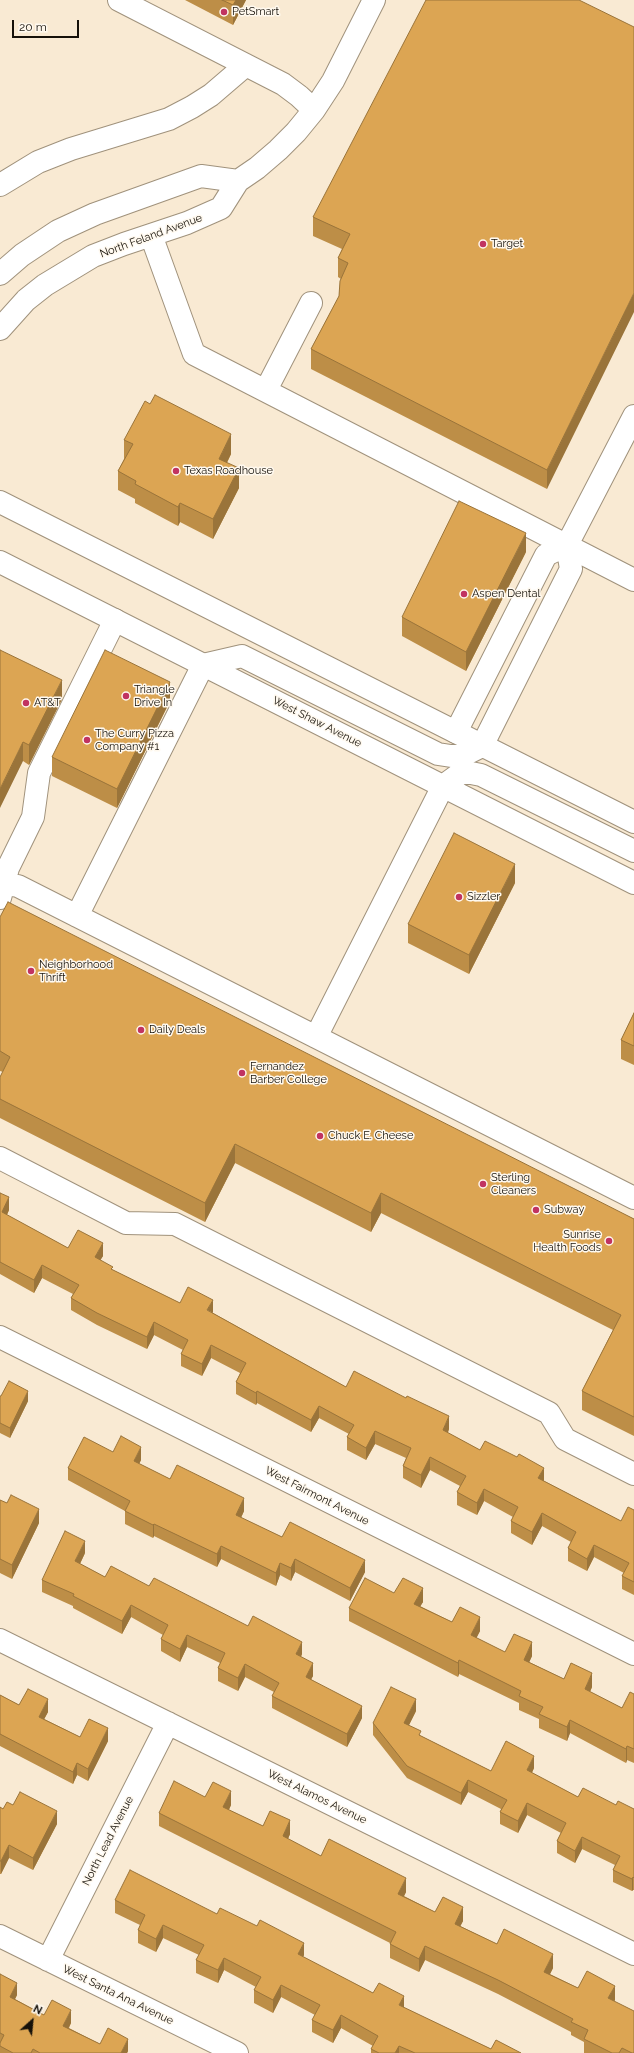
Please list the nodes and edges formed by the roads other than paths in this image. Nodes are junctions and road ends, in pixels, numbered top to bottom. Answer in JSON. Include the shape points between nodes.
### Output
{"nodes":[{"id":1,"x":119,"y":0,"type":"edge"},
{"id":2,"x":374,"y":0,"type":"edge"},
{"id":3,"x":246,"y":65,"type":"junction"},
{"id":4,"x":314,"y":110,"type":"junction"},
{"id":5,"x":238,"y":180,"type":"junction"},
{"id":6,"x":0,"y":185,"type":"edge"},
{"id":7,"x":151,"y":235,"type":"junction"},
{"id":8,"x":0,"y":274,"type":"edge"},
{"id":9,"x":311,"y":304,"type":"dead end"},
{"id":10,"x":0,"y":329,"type":"edge"},
{"id":11,"x":266,"y":390,"type":"junction"},
{"id":12,"x":634,"y":416,"type":"edge"},
{"id":13,"x":0,"y":502,"type":"edge"},
{"id":14,"x":567,"y":545,"type":"junction"},
{"id":15,"x":0,"y":562,"type":"edge"},
{"id":16,"x":634,"y":580,"type":"edge"},
{"id":17,"x":115,"y":620,"type":"junction"},
{"id":18,"x":203,"y":665,"type":"junction"},
{"id":19,"x":456,"y":732,"type":"junction"},
{"id":20,"x":482,"y":746,"type":"junction"},
{"id":21,"x":443,"y":786,"type":"junction"},
{"id":22,"x":634,"y":822,"type":"edge"},
{"id":23,"x":634,"y":851,"type":"edge"},
{"id":24,"x":634,"y":883,"type":"edge"},
{"id":25,"x":1,"y":888,"type":"edge"},
{"id":26,"x":77,"y":916,"type":"junction"},
{"id":27,"x":316,"y":1037,"type":"junction"},
{"id":28,"x":0,"y":1158,"type":"edge"},
{"id":29,"x":634,"y":1198,"type":"edge"},
{"id":30,"x":0,"y":1337,"type":"edge"},
{"id":31,"x":634,"y":1474,"type":"edge"},
{"id":32,"x":0,"y":1640,"type":"edge"},
{"id":33,"x":634,"y":1654,"type":"edge"},
{"id":34,"x":168,"y":1723,"type":"junction"},
{"id":35,"x":0,"y":1936,"type":"edge"},
{"id":36,"x":634,"y":1954,"type":"edge"},
{"id":37,"x":48,"y":1960,"type":"junction"},
{"id":38,"x":237,"y":2053,"type":"edge"}],
"edges":[{"from":1,"to":3,"type":"street"},
{"from":2,"to":4,"type":"street","name":"North Feland Avenue","via":[[333,81]]},
{"from":3,"to":4,"type":"street","via":[[287,87]]},
{"from":3,"to":6,"type":"street","via":[[211,95],[169,119],[38,162]]},
{"from":4,"to":5,"type":"street","name":"North Feland Avenue","via":[[278,150]]},
{"from":5,"to":7,"type":"street","name":"North Feland Avenue","via":[[222,208]]},
{"from":5,"to":8,"type":"street","via":[[201,176],[95,214],[58,231],[22,255]]},
{"from":7,"to":10,"type":"street","name":"North Feland Avenue","via":[[93,256],[70,269],[26,300]]},
{"from":7,"to":11,"type":"street","via":[[194,354]]},
{"from":9,"to":11,"type":"street"},
{"from":11,"to":14,"type":"street"},
{"from":12,"to":14,"type":"street"},
{"from":13,"to":19,"type":"street"},
{"from":14,"to":16,"type":"street"},
{"from":14,"to":19,"type":"street","via":[[546,555]]},
{"from":14,"to":20,"type":"street","via":[[571,569]]},
{"from":15,"to":17,"type":"street","name":"West Shaw Avenue"},
{"from":17,"to":18,"type":"street","name":"West Shaw Avenue"},
{"from":17,"to":25,"type":"street","via":[[39,773],[34,816]]},
{"from":18,"to":20,"type":"street","via":[[242,656],[438,754],[462,756]]},
{"from":18,"to":21,"type":"street","name":"West Shaw Avenue"},
{"from":18,"to":26,"type":"street"},
{"from":19,"to":20,"type":"street"},
{"from":20,"to":22,"type":"street"},
{"from":21,"to":23,"type":"street","via":[[460,773],[471,772]]},
{"from":21,"to":24,"type":"street","name":"West Shaw Avenue"},
{"from":21,"to":27,"type":"street"},
{"from":25,"to":26,"type":"street","via":[[18,886]]},
{"from":26,"to":27,"type":"street"},
{"from":27,"to":29,"type":"street"},
{"from":28,"to":31,"type":"street","via":[[126,1223],[175,1224],[549,1413],[565,1439]]},
{"from":30,"to":33,"type":"street","name":"West Fairmont Avenue"},
{"from":32,"to":34,"type":"street","name":"West Alamos Avenue"},
{"from":34,"to":36,"type":"street","name":"West Alamos Avenue"},
{"from":34,"to":37,"type":"street","name":"North Lead Avenue"},
{"from":35,"to":37,"type":"street","name":"West Santa Ana Avenue"},
{"from":37,"to":38,"type":"street","name":"West Santa Ana Avenue"}]}
